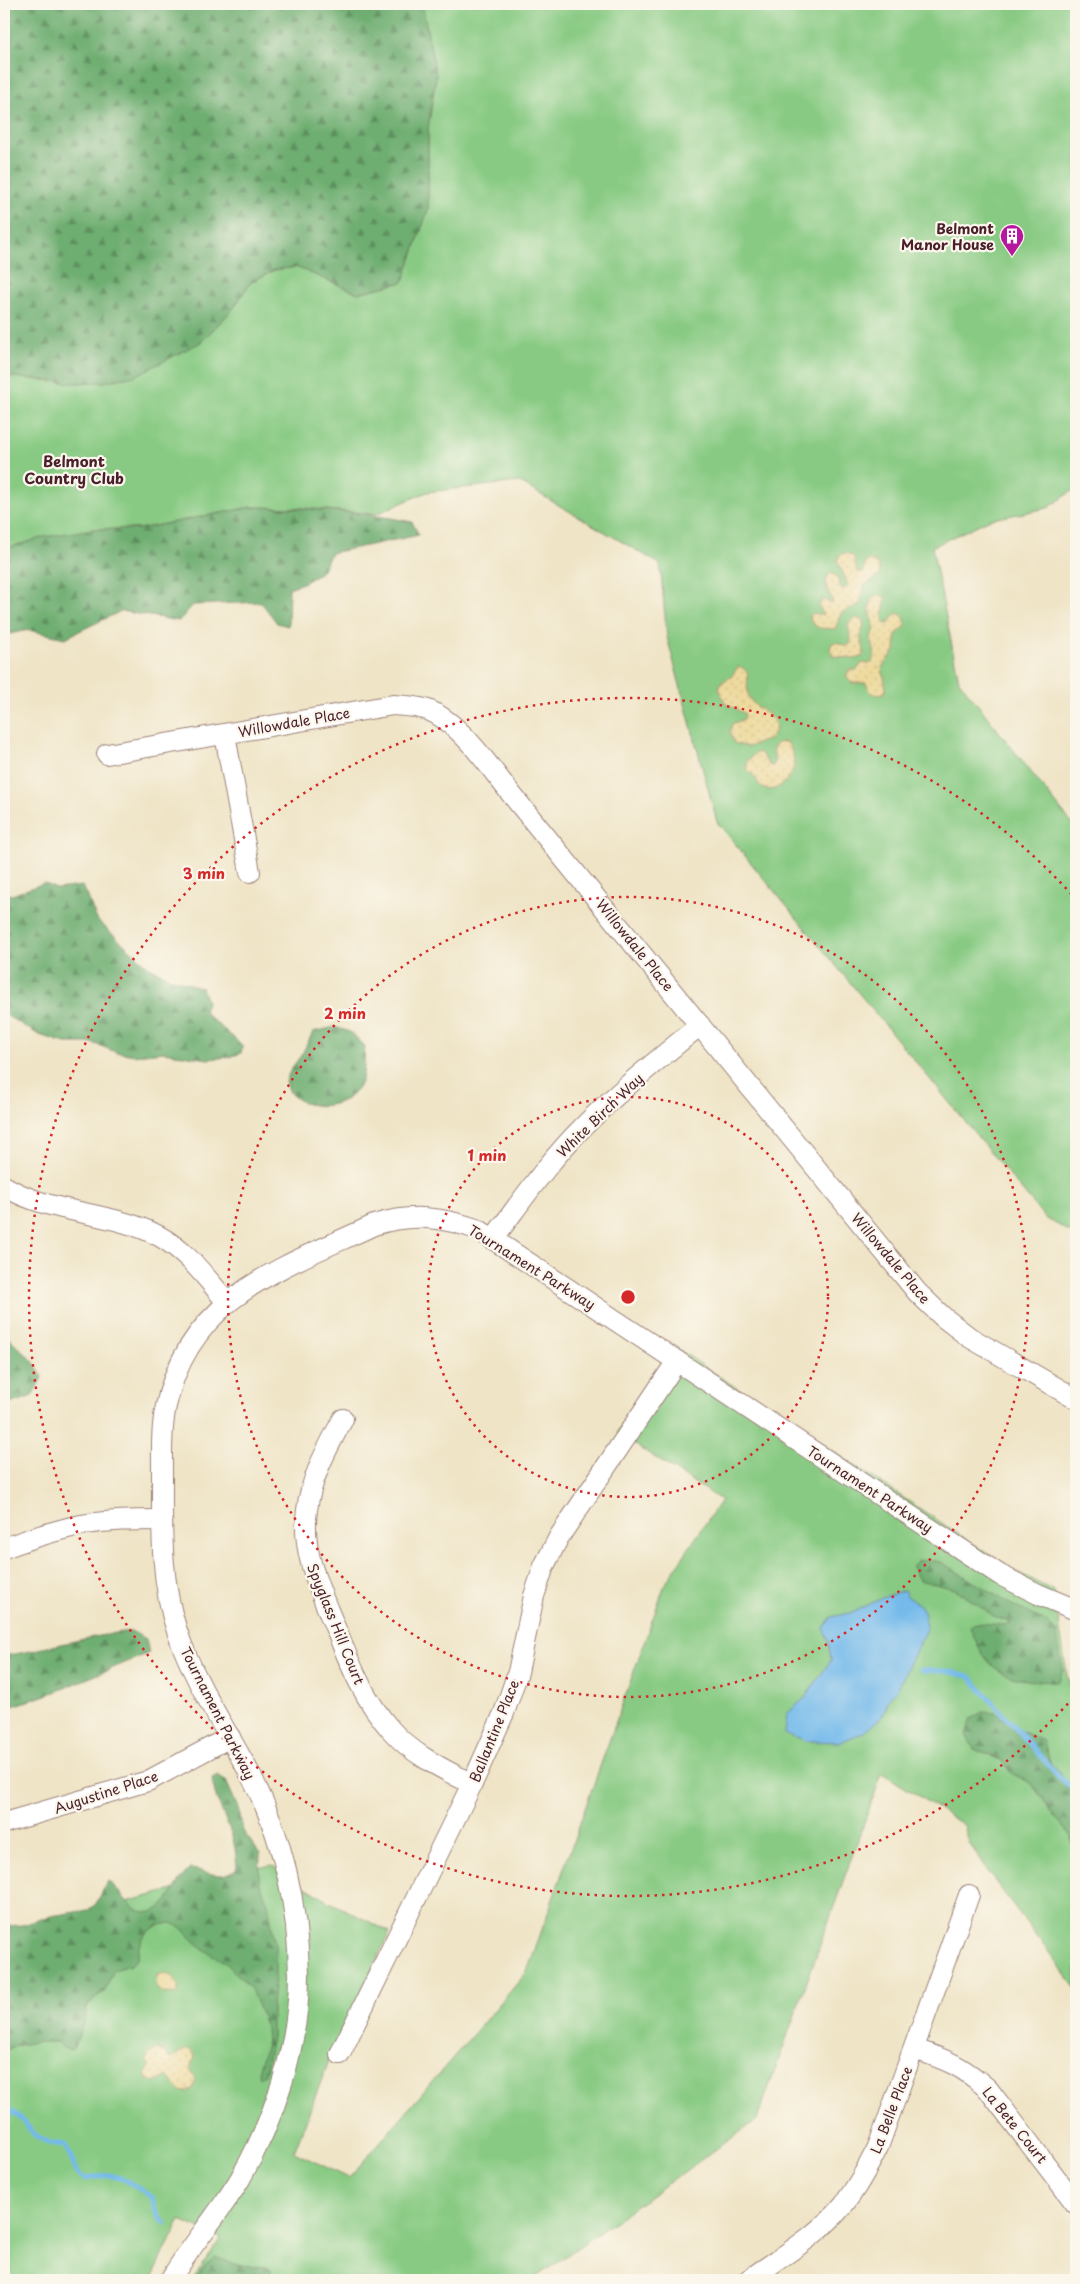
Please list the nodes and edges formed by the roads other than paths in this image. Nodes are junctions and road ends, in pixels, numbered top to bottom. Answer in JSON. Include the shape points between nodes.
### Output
{"nodes":[{"id":1,"x":225,"y":734,"type":"junction"},
{"id":2,"x":107,"y":754,"type":"dead end"},
{"id":3,"x":250,"y":872,"type":"dead end"},
{"id":4,"x":700,"y":1025,"type":"junction"},
{"id":5,"x":4,"y":1186,"type":"edge"},
{"id":6,"x":493,"y":1239,"type":"junction"},
{"id":7,"x":227,"y":1302,"type":"junction"},
{"id":8,"x":677,"y":1360,"type":"junction"},
{"id":9,"x":1076,"y":1399,"type":"edge"},
{"id":10,"x":343,"y":1419,"type":"dead end"},
{"id":11,"x":162,"y":1520,"type":"junction"},
{"id":12,"x":4,"y":1548,"type":"edge"},
{"id":13,"x":1076,"y":1610,"type":"edge"},
{"id":14,"x":230,"y":1737,"type":"junction"},
{"id":15,"x":472,"y":1784,"type":"junction"},
{"id":16,"x":4,"y":1823,"type":"edge"},
{"id":17,"x":968,"y":1895,"type":"dead end"},
{"id":18,"x":914,"y":2049,"type":"junction"},
{"id":19,"x":340,"y":2054,"type":"dead end"},
{"id":20,"x":1076,"y":2204,"type":"edge"},
{"id":21,"x":170,"y":2280,"type":"edge"},
{"id":22,"x":748,"y":2280,"type":"edge"}],
"edges":[{"from":1,"to":2,"type":"street","name":"Willowdale Place"},
{"from":1,"to":3,"type":"street"},
{"from":1,"to":4,"type":"street","name":"Willowdale Place","via":[[393,705],[412,706],[439,716],[460,732]]},
{"from":4,"to":6,"type":"street","name":"White Birch Way","via":[[615,1095],[580,1130],[546,1168]]},
{"from":4,"to":9,"type":"street","name":"Willowdale Place","via":[[917,1292],[969,1337]]},
{"from":5,"to":7,"type":"street","via":[[45,1204],[138,1227],[160,1237],[192,1262]]},
{"from":6,"to":7,"type":"street","name":"Tournament Parkway","via":[[456,1222],[410,1217],[390,1220],[264,1276]]},
{"from":6,"to":8,"type":"street","name":"Tournament Parkway"},
{"from":7,"to":11,"type":"street","name":"Tournament Parkway","via":[[199,1332],[172,1383],[162,1433]]},
{"from":8,"to":13,"type":"street","name":"Tournament Parkway","via":[[1000,1575]]},
{"from":8,"to":15,"type":"street","name":"Ballantine Place","via":[[559,1537],[544,1566],[504,1713]]},
{"from":10,"to":15,"type":"street","name":"Spyglass Hill Court","via":[[318,1467],[306,1513],[306,1536],[317,1583],[357,1682],[373,1708],[412,1749],[436,1766]]},
{"from":11,"to":12,"type":"street","via":[[82,1524]]},
{"from":11,"to":14,"type":"street","name":"Tournament Parkway","via":[[162,1557],[168,1598],[178,1633],[195,1673]]},
{"from":14,"to":16,"type":"street","name":"Augustine Place","via":[[148,1782]]},
{"from":14,"to":21,"type":"street","name":"Tournament Parkway","via":[[269,1815],[290,1885],[298,1940],[295,2022],[276,2101],[259,2142],[238,2181]]},
{"from":15,"to":19,"type":"street","name":"Ballantine Place"},
{"from":17,"to":18,"type":"street","name":"La Belle Place"},
{"from":18,"to":20,"type":"street","name":"La Bete Court","via":[[949,2060],[988,2088]]},
{"from":18,"to":22,"type":"street","name":"La Belle Place","via":[[878,2148],[844,2204],[826,2224]]}]}
